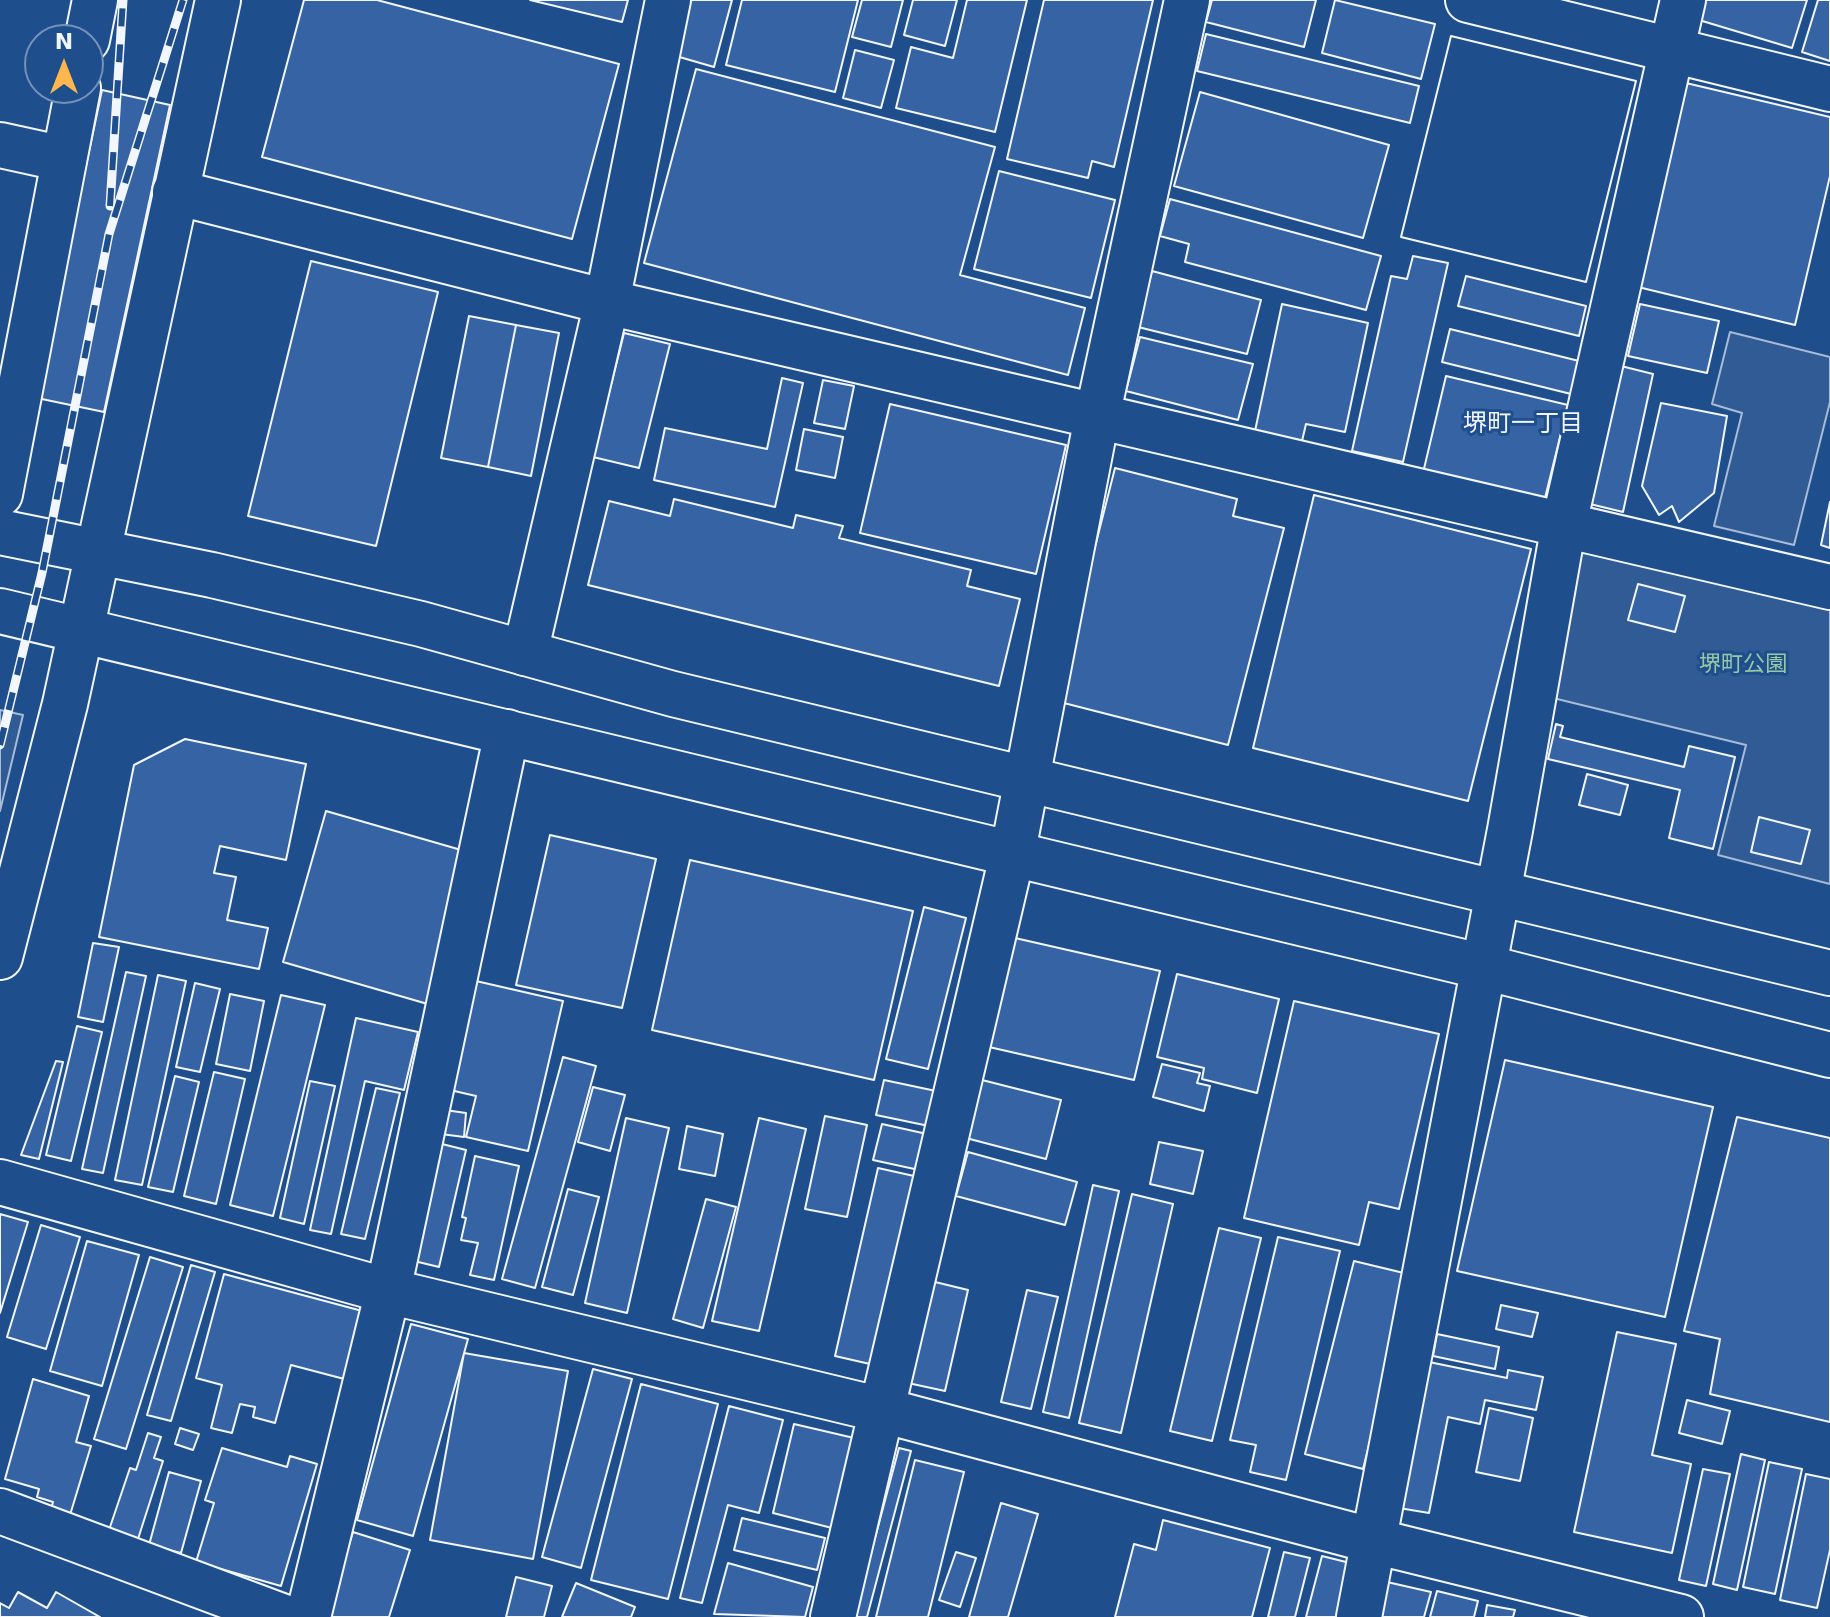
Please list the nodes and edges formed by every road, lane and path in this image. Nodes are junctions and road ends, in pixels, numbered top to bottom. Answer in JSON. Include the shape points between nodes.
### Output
{"nodes":[{"id":1,"x":95,"y":0,"type":"edge"},
{"id":2,"x":218,"y":0,"type":"edge"},
{"id":3,"x":668,"y":0,"type":"edge"},
{"id":4,"x":1187,"y":0,"type":"edge"},
{"id":5,"x":1468,"y":0,"type":"edge"},
{"id":6,"x":1683,"y":0,"type":"edge"},
{"id":7,"x":90,"y":24,"type":"edge"},
{"id":8,"x":1673,"y":51,"type":"junction"},
{"id":9,"x":1830,"y":89,"type":"edge"},
{"id":10,"x":75,"y":104,"type":"edge"},
{"id":11,"x":0,"y":145,"type":"edge"},
{"id":12,"x":64,"y":159,"type":"junction"},
{"id":13,"x":175,"y":192,"type":"junction"},
{"id":14,"x":607,"y":302,"type":"junction"},
{"id":15,"x":1097,"y":417,"type":"junction"},
{"id":16,"x":0,"y":494,"type":"edge"},
{"id":17,"x":1564,"y":524,"type":"junction"},
{"id":18,"x":0,"y":532,"type":"edge"},
{"id":19,"x":99,"y":553,"type":"junction"},
{"id":20,"x":1830,"y":587,"type":"edge"},
{"id":21,"x":0,"y":611,"type":"edge"},
{"id":22,"x":82,"y":630,"type":"junction"},
{"id":23,"x":525,"y":653,"type":"junction"},
{"id":24,"x":507,"y":732,"type":"junction"},
{"id":25,"x":1028,"y":778,"type":"junction"},
{"id":26,"x":1012,"y":856,"type":"junction"},
{"id":27,"x":1497,"y":890,"type":"junction"},
{"id":28,"x":0,"y":957,"type":"edge"},
{"id":29,"x":1484,"y":967,"type":"junction"},
{"id":30,"x":1830,"y":973,"type":"edge"},
{"id":31,"x":1830,"y":1055,"type":"edge"},
{"id":32,"x":0,"y":1182,"type":"edge"},
{"id":33,"x":388,"y":1291,"type":"junction"},
{"id":34,"x":882,"y":1410,"type":"junction"},
{"id":35,"x":0,"y":1511,"type":"edge"},
{"id":36,"x":1374,"y":1541,"type":"junction"},
{"id":37,"x":284,"y":1617,"type":"edge"},
{"id":38,"x":308,"y":1617,"type":"edge"},
{"id":39,"x":833,"y":1617,"type":"edge"},
{"id":40,"x":1359,"y":1617,"type":"edge"},
{"id":41,"x":1681,"y":1617,"type":"edge"}],
"edges":[{"from":1,"to":7,"type":"street"},
{"from":2,"to":13,"type":"street"},
{"from":3,"to":14,"type":"street"},
{"from":4,"to":15,"type":"street"},
{"from":5,"to":8,"type":"street"},
{"from":6,"to":8,"type":"street"},
{"from":8,"to":9,"type":"street"},
{"from":8,"to":17,"type":"street"},
{"from":10,"to":12,"type":"street"},
{"from":11,"to":12,"type":"street"},
{"from":12,"to":16,"type":"street"},
{"from":13,"to":14,"type":"street"},
{"from":13,"to":19,"type":"street"},
{"from":14,"to":15,"type":"street"},
{"from":14,"to":23,"type":"street"},
{"from":15,"to":17,"type":"street"},
{"from":15,"to":25,"type":"street"},
{"from":17,"to":20,"type":"street"},
{"from":17,"to":27,"type":"street"},
{"from":18,"to":19,"type":"street"},
{"from":19,"to":22,"type":"street"},
{"from":19,"to":23,"type":"street","via":[[406,620]]},
{"from":21,"to":22,"type":"street"},
{"from":22,"to":24,"type":"street"},
{"from":22,"to":28,"type":"street"},
{"from":23,"to":25,"type":"street","via":[[673,694]]},
{"from":24,"to":26,"type":"street"},
{"from":24,"to":33,"type":"street"},
{"from":25,"to":26,"type":"street"},
{"from":25,"to":27,"type":"street"},
{"from":26,"to":29,"type":"street"},
{"from":26,"to":34,"type":"street"},
{"from":27,"to":29,"type":"street"},
{"from":27,"to":30,"type":"street"},
{"from":29,"to":31,"type":"street"},
{"from":29,"to":36,"type":"street"},
{"from":32,"to":33,"type":"street"},
{"from":33,"to":34,"type":"street"},
{"from":33,"to":38,"type":"street"},
{"from":34,"to":36,"type":"street"},
{"from":34,"to":39,"type":"street"},
{"from":35,"to":37,"type":"street"},
{"from":36,"to":40,"type":"street"},
{"from":36,"to":41,"type":"street"}]}
